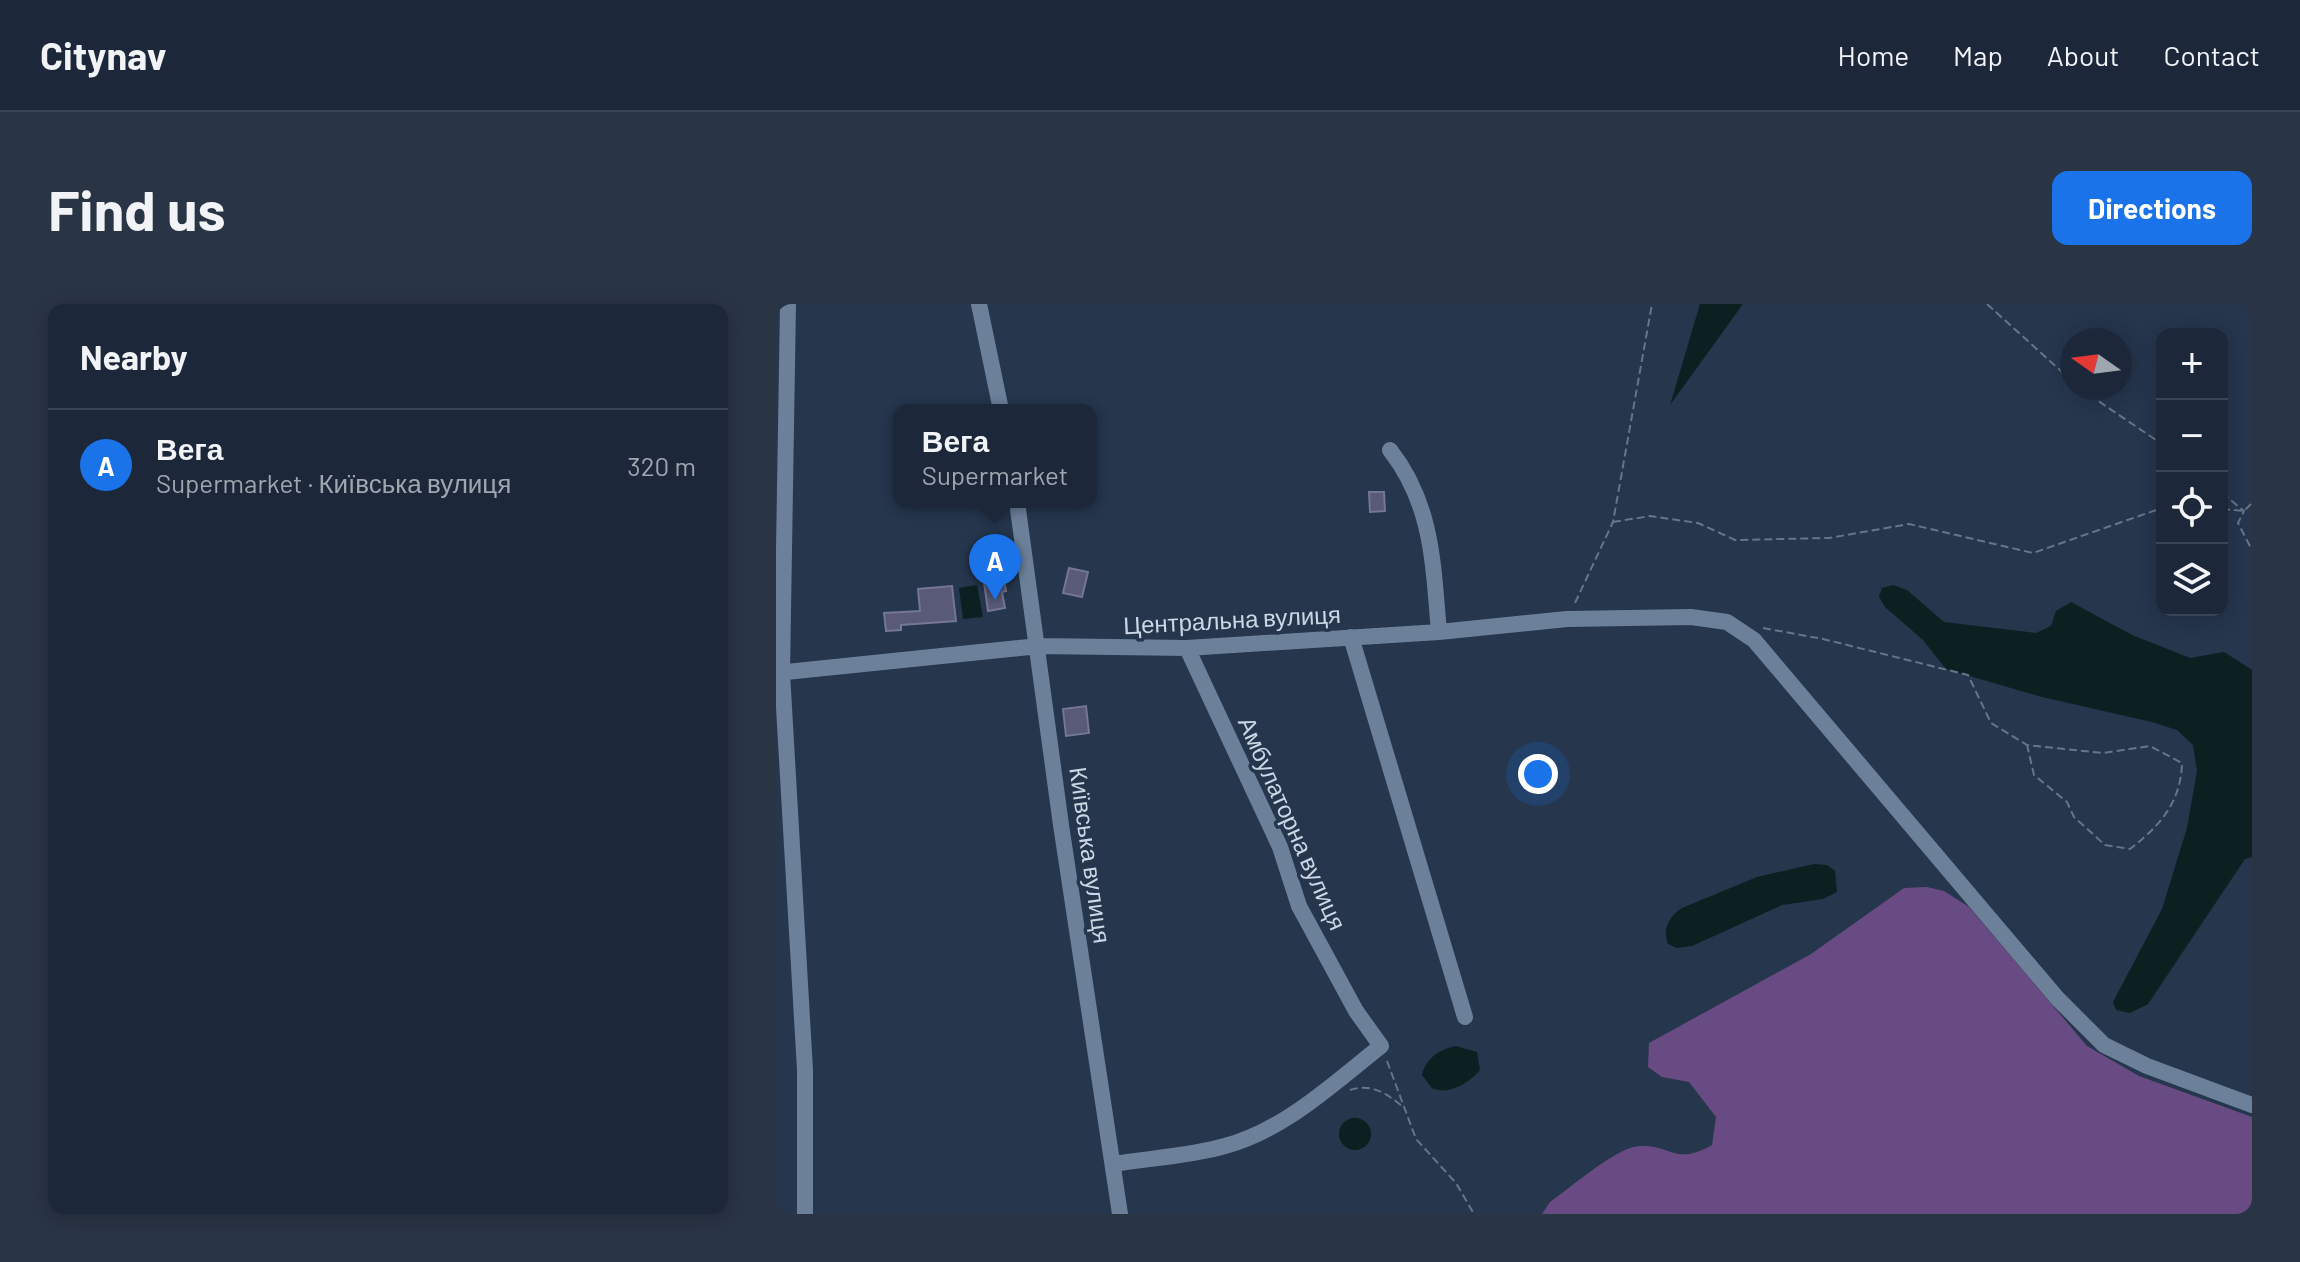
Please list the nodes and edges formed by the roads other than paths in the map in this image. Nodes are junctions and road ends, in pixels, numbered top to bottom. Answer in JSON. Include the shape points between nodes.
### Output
{"nodes":[{"id":1,"x":788,"y":304,"type":"edge"},
{"id":2,"x":979,"y":304,"type":"edge"},
{"id":3,"x":1000,"y":404,"type":"edge"},
{"id":4,"x":1390,"y":450,"type":"dead end"},
{"id":5,"x":1018,"y":508,"type":"edge"},
{"id":6,"x":1439,"y":632,"type":"junction"},
{"id":7,"x":1351,"y":637,"type":"junction"},
{"id":8,"x":1039,"y":646,"type":"junction"},
{"id":9,"x":1187,"y":648,"type":"junction"},
{"id":10,"x":779,"y":673,"type":"edge"},
{"id":11,"x":1465,"y":1017,"type":"dead end"},
{"id":12,"x":2252,"y":1105,"type":"edge"},
{"id":13,"x":1114,"y":1164,"type":"junction"},
{"id":14,"x":805,"y":1214,"type":"edge"},
{"id":15,"x":1120,"y":1214,"type":"edge"}],
"edges":[{"from":1,"to":10,"type":"street"},
{"from":2,"to":3,"type":"street"},
{"from":4,"to":6,"type":"street","via":[[1411,477],[1432,545]]},
{"from":5,"to":8,"type":"street","name":"Київська вулиця"},
{"from":6,"to":7,"type":"street","name":"Центральна вулиця"},
{"from":6,"to":12,"type":"street","name":"Центральна вулиця","via":[[1567,619],[1691,617],[1727,622],[1754,640],[2057,998],[2104,1045]]},
{"from":7,"to":9,"type":"street","name":"Центральна вулиця"},
{"from":7,"to":11,"type":"street"},
{"from":8,"to":9,"type":"street","name":"Центральна вулиця"},
{"from":8,"to":10,"type":"street","name":"Центральна вулиця"},
{"from":8,"to":13,"type":"street","name":"Київська вулиця"},
{"from":9,"to":13,"type":"street","name":"Амбулаторна вулиця","via":[[1280,847],[1299,906],[1381,1046],[1265,1130],[1226,1146]]},
{"from":10,"to":14,"type":"street","via":[[805,1070]]},
{"from":13,"to":15,"type":"street","name":"Київська вулиця"}]}
